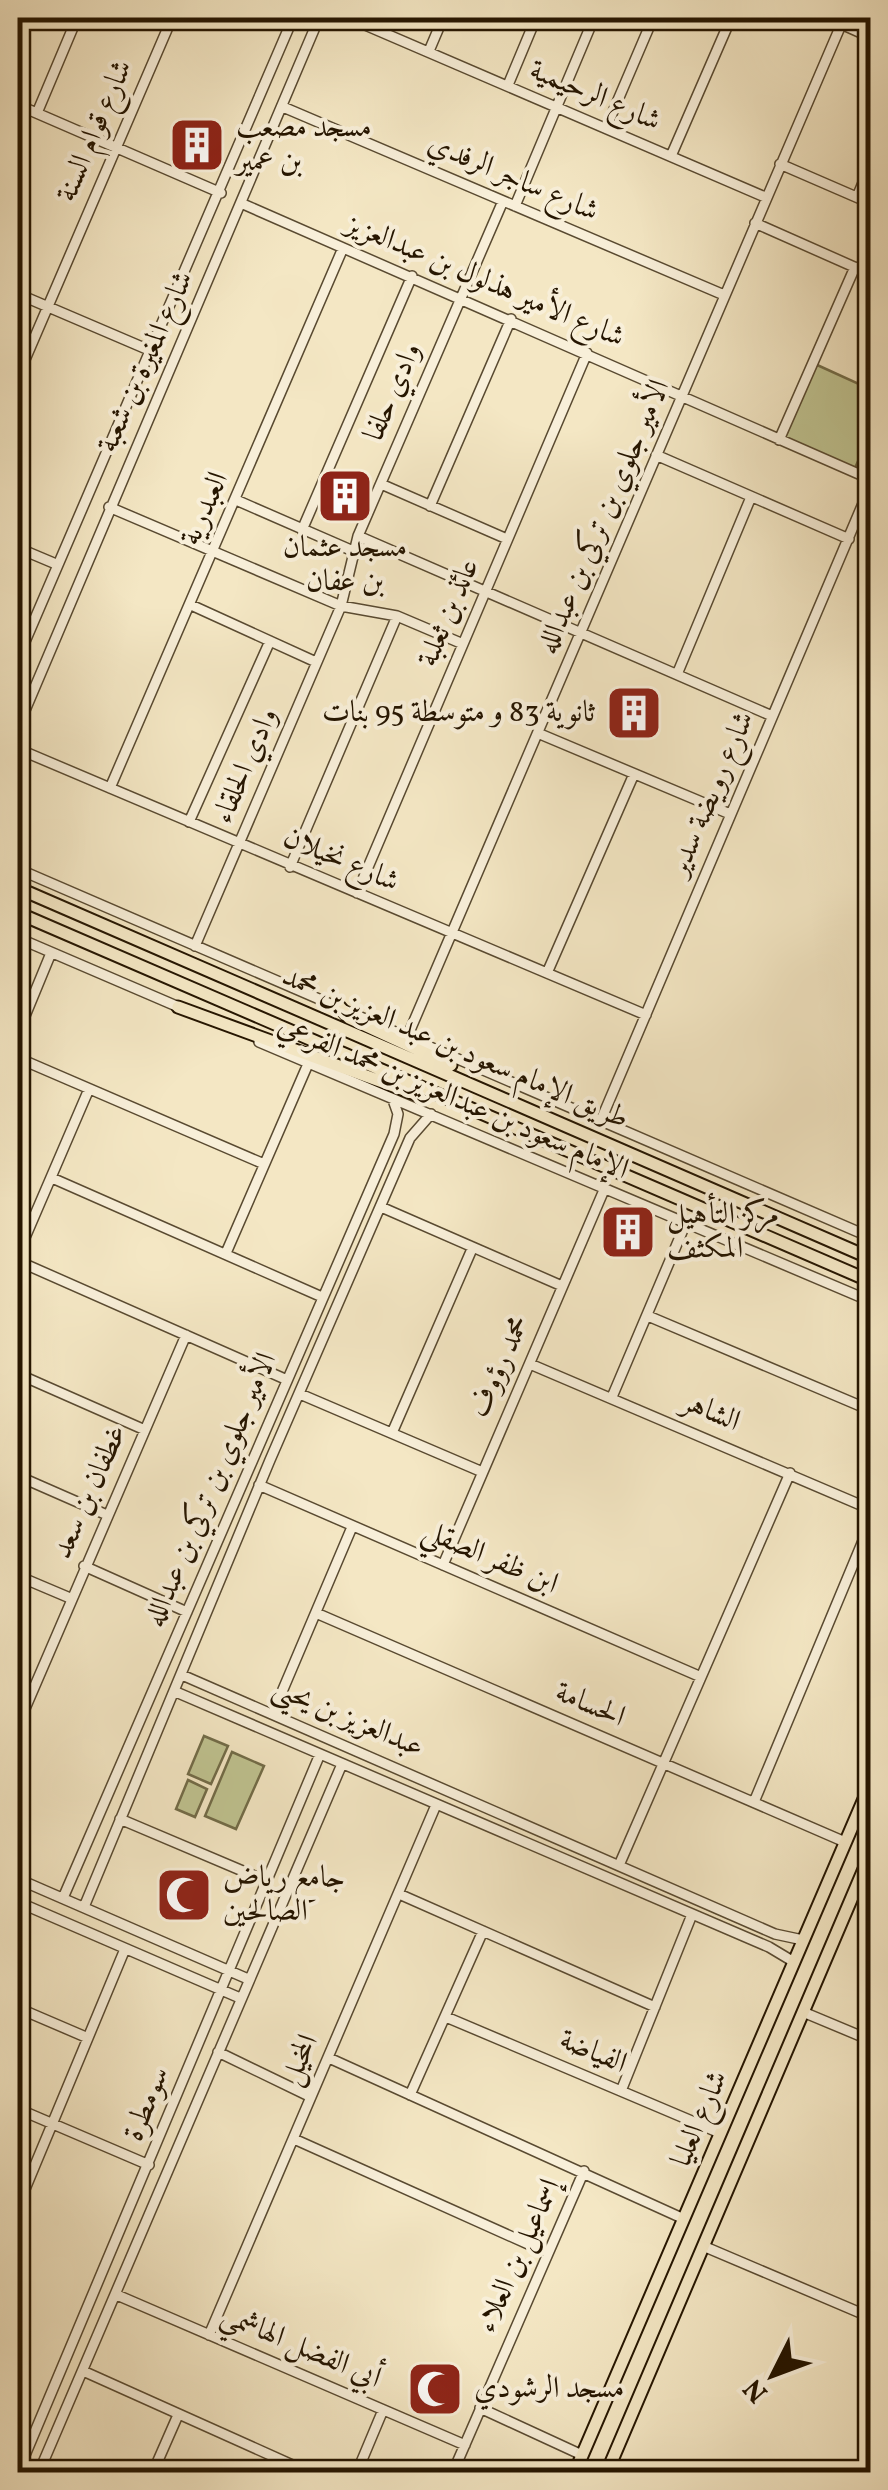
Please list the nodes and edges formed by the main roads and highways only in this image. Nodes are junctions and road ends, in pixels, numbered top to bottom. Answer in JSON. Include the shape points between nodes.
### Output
{"nodes":[{"id":1,"x":18,"y":888,"type":"edge"},
{"id":2,"x":18,"y":913,"type":"edge"},
{"id":3,"x":339,"y":1006,"type":"road end"},
{"id":4,"x":178,"y":1007,"type":"road end"},
{"id":5,"x":469,"y":1081,"type":"junction"},
{"id":6,"x":525,"y":1134,"type":"junction"},
{"id":7,"x":870,"y":1258,"type":"edge"},
{"id":8,"x":870,"y":1281,"type":"edge"},
{"id":9,"x":870,"y":1785,"type":"edge"},
{"id":10,"x":870,"y":1855,"type":"edge"},
{"id":11,"x":575,"y":2472,"type":"edge"},
{"id":12,"x":607,"y":2472,"type":"edge"}],
"edges":[{"from":1,"to":5,"type":"main road","name":"طريق الإمام سعود بن عبد العزيز بن محمد"},
{"from":2,"to":6,"type":"main road","name":"طريق الإمام سعود بن عبد العزيز بن محمد"},
{"from":3,"to":5,"type":"main road"},
{"from":4,"to":6,"type":"main road"},
{"from":5,"to":7,"type":"main road","name":"طريق الإمام سعود بن عبد العزيز بن محمد"},
{"from":6,"to":8,"type":"main road","name":"طريق الإمام سعود بن عبد العزيز بن محمد"},
{"from":9,"to":11,"type":"main road","name":"شارع العليا"},
{"from":10,"to":12,"type":"main road","name":"شارع العليا"}]}
